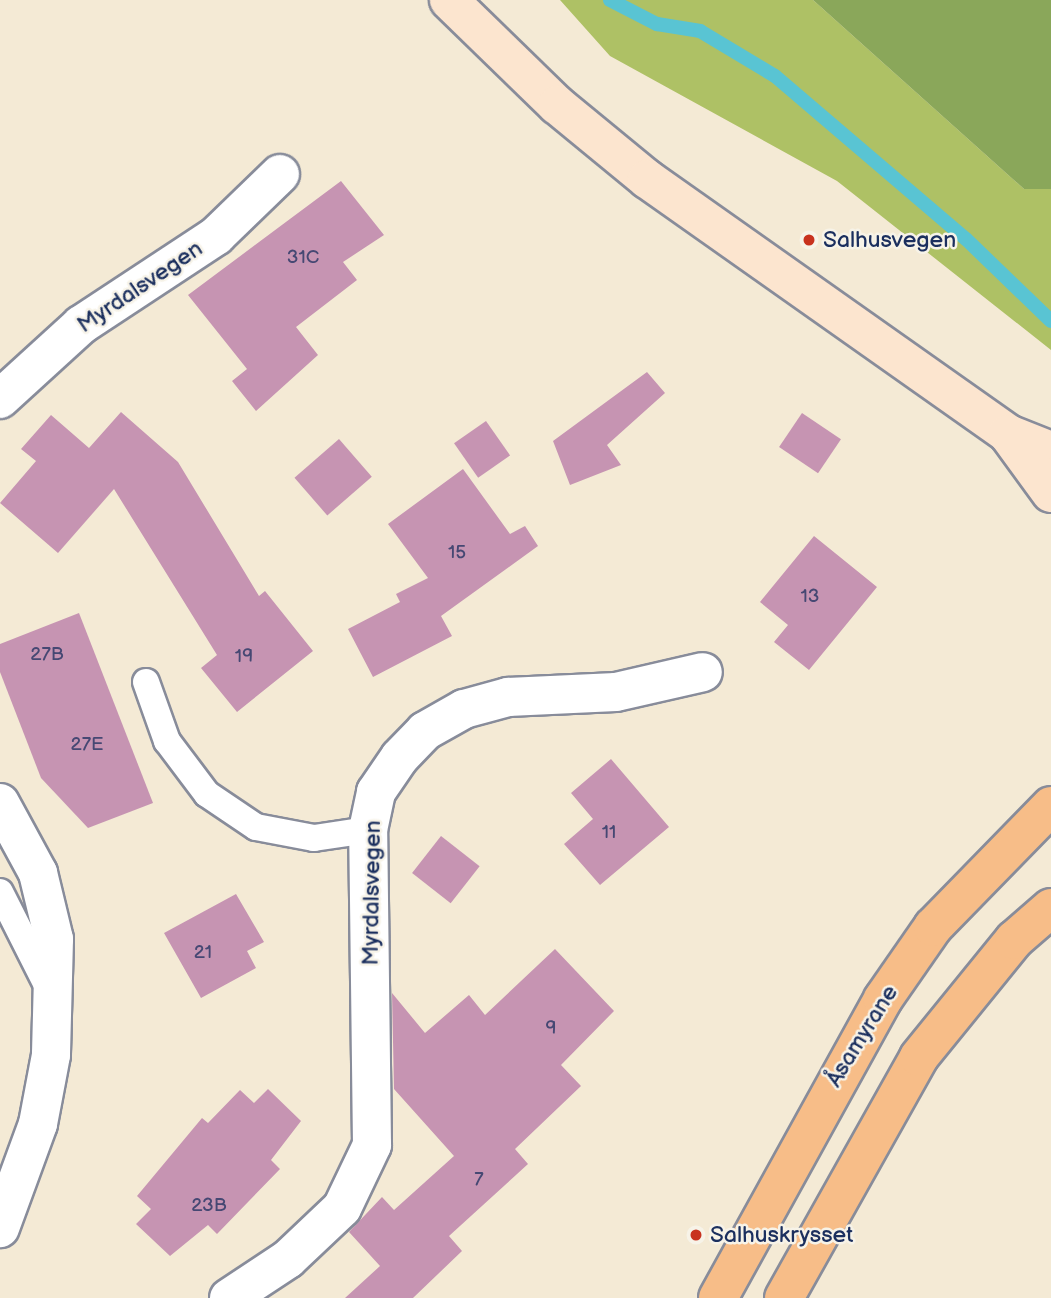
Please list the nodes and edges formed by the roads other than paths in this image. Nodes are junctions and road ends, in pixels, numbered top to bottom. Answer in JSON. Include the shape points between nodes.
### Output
{"nodes":[{"id":1,"x":449,"y":0,"type":"edge"},
{"id":2,"x":280,"y":174,"type":"dead end"},
{"id":3,"x":0,"y":398,"type":"edge"},
{"id":4,"x":1008,"y":434,"type":"junction"},
{"id":5,"x":1051,"y":451,"type":"edge"},
{"id":6,"x":1051,"y":493,"type":"edge"},
{"id":7,"x":703,"y":672,"type":"dead end"},
{"id":8,"x":146,"y":681,"type":"dead end"},
{"id":9,"x":0,"y":803,"type":"edge"},
{"id":10,"x":1051,"y":806,"type":"edge"},
{"id":11,"x":368,"y":830,"type":"junction"},
{"id":12,"x":0,"y":892,"type":"edge"},
{"id":13,"x":1051,"y":908,"type":"edge"},
{"id":14,"x":54,"y":999,"type":"junction"},
{"id":15,"x":0,"y":1228,"type":"edge"},
{"id":16,"x":229,"y":1298,"type":"edge"},
{"id":17,"x":718,"y":1298,"type":"edge"},
{"id":18,"x":784,"y":1298,"type":"edge"}],
"edges":[{"from":1,"to":4,"type":"main road","via":[[557,105],[647,179]]},
{"from":2,"to":3,"type":"street","name":"Myrdalsvegen","via":[[216,236],[81,325]]},
{"from":4,"to":5,"type":"main road"},
{"from":4,"to":6,"type":"main road"},
{"from":7,"to":11,"type":"street","name":"Myrdalsvegen","via":[[616,692],[508,697],[464,709],[425,731],[400,757],[376,792]]},
{"from":8,"to":11,"type":"lane","via":[[167,741],[207,794],[256,827],[314,838]]},
{"from":9,"to":14,"type":"street","via":[[38,873],[54,939]]},
{"from":10,"to":17,"type":"main road","name":"Åsamyrane","via":[[933,927],[883,999]]},
{"from":11,"to":16,"type":"street","name":"Myrdalsvegen","via":[[372,1145],[342,1208],[288,1259]]},
{"from":12,"to":14,"type":"lane"},
{"from":13,"to":18,"type":"main road","via":[[1013,940],[919,1057]]},
{"from":14,"to":15,"type":"street","via":[[38,1124]]}]}
